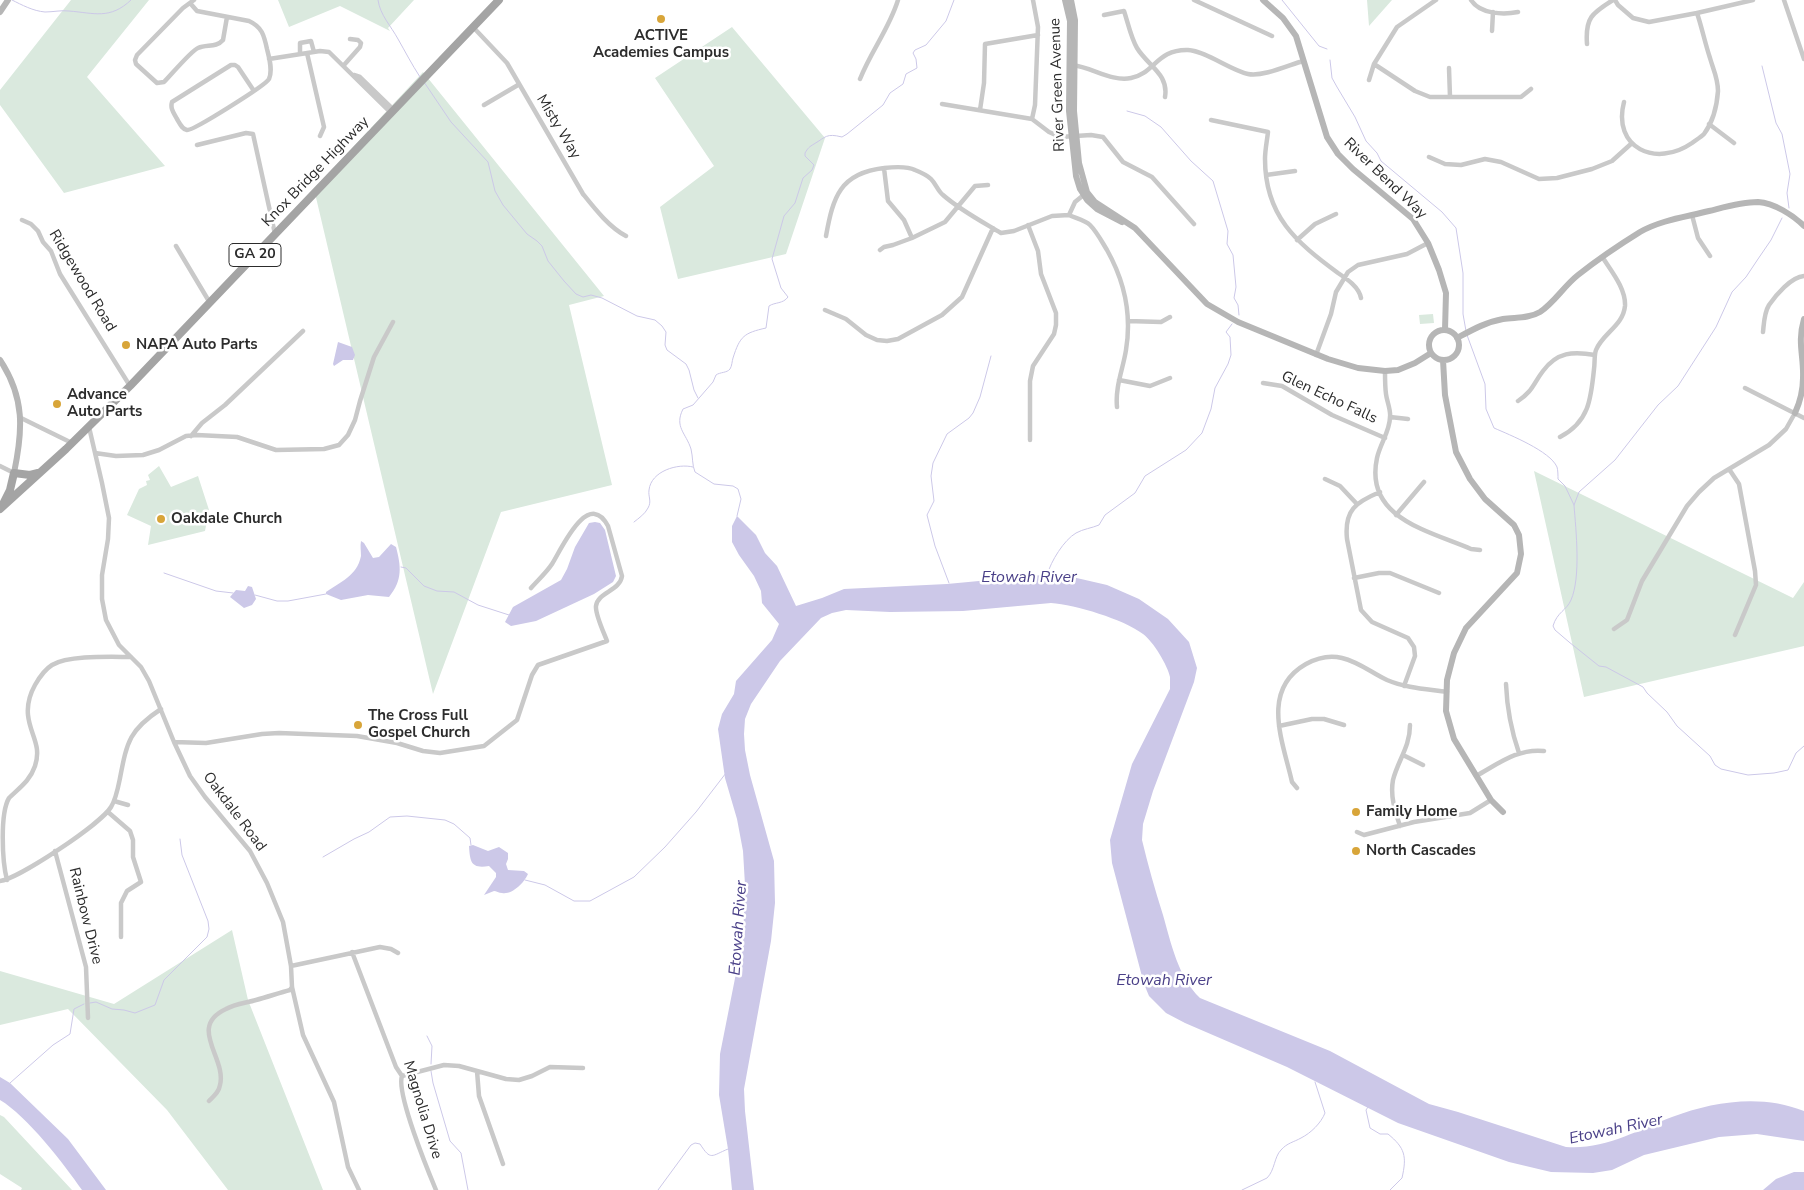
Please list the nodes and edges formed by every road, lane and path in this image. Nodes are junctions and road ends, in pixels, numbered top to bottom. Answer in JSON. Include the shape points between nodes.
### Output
{"nodes":[{"id":1,"x":8,"y":0,"type":"edge"},
{"id":2,"x":499,"y":0,"type":"edge"},
{"id":3,"x":898,"y":0,"type":"edge"},
{"id":4,"x":1033,"y":0,"type":"edge"},
{"id":5,"x":1065,"y":0,"type":"edge"},
{"id":6,"x":1071,"y":0,"type":"edge"},
{"id":7,"x":1194,"y":0,"type":"edge"},
{"id":8,"x":1263,"y":0,"type":"edge"},
{"id":9,"x":1436,"y":0,"type":"edge"},
{"id":10,"x":1471,"y":0,"type":"edge"},
{"id":11,"x":1614,"y":0,"type":"edge"},
{"id":12,"x":1753,"y":0,"type":"edge"},
{"id":13,"x":1784,"y":0,"type":"edge"},
{"id":14,"x":192,"y":1,"type":"edge"},
{"id":15,"x":0,"y":10,"type":"edge"},
{"id":16,"x":1493,"y":12,"type":"junction"},
{"id":17,"x":1518,"y":12,"type":"dead end"},
{"id":18,"x":1697,"y":13,"type":"junction"},
{"id":19,"x":1104,"y":16,"type":"dead end"},
{"id":20,"x":227,"y":17,"type":"junction"},
{"id":21,"x":473,"y":27,"type":"junction"},
{"id":22,"x":1492,"y":31,"type":"dead end"},
{"id":23,"x":1038,"y":35,"type":"junction"},
{"id":24,"x":1272,"y":36,"type":"dead end"},
{"id":25,"x":350,"y":39,"type":"dead end"},
{"id":26,"x":1587,"y":44,"type":"dead end"},
{"id":27,"x":314,"y":52,"type":"junction"},
{"id":28,"x":308,"y":53,"type":"junction"},
{"id":29,"x":300,"y":54,"type":"junction"},
{"id":30,"x":269,"y":60,"type":"junction"},
{"id":31,"x":1303,"y":60,"type":"junction"},
{"id":32,"x":1804,"y":60,"type":"edge"},
{"id":33,"x":1374,"y":64,"type":"junction"},
{"id":34,"x":344,"y":65,"type":"junction"},
{"id":35,"x":1072,"y":65,"type":"junction"},
{"id":36,"x":1152,"y":66,"type":"junction"},
{"id":37,"x":1449,"y":68,"type":"dead end"},
{"id":38,"x":860,"y":79,"type":"dead end"},
{"id":39,"x":1369,"y":80,"type":"dead end"},
{"id":40,"x":518,"y":85,"type":"junction"},
{"id":41,"x":1531,"y":89,"type":"dead end"},
{"id":42,"x":254,"y":91,"type":"junction"},
{"id":43,"x":1165,"y":97,"type":"dead end"},
{"id":44,"x":1450,"y":97,"type":"junction"},
{"id":45,"x":1624,"y":102,"type":"dead end"},
{"id":46,"x":484,"y":104,"type":"dead end"},
{"id":47,"x":942,"y":104,"type":"dead end"},
{"id":48,"x":980,"y":110,"type":"junction"},
{"id":49,"x":393,"y":111,"type":"junction"},
{"id":50,"x":1032,"y":119,"type":"junction"},
{"id":51,"x":1211,"y":120,"type":"dead end"},
{"id":52,"x":1709,"y":124,"type":"junction"},
{"id":53,"x":320,"y":136,"type":"dead end"},
{"id":54,"x":1074,"y":136,"type":"junction"},
{"id":55,"x":1632,"y":143,"type":"junction"},
{"id":56,"x":1734,"y":143,"type":"dead end"},
{"id":57,"x":197,"y":146,"type":"dead end"},
{"id":58,"x":1429,"y":157,"type":"dead end"},
{"id":59,"x":884,"y":168,"type":"junction"},
{"id":60,"x":1295,"y":171,"type":"dead end"},
{"id":61,"x":1266,"y":175,"type":"junction"},
{"id":62,"x":988,"y":185,"type":"dead end"},
{"id":63,"x":1085,"y":193,"type":"junction"},
{"id":64,"x":957,"y":206,"type":"junction"},
{"id":65,"x":1336,"y":214,"type":"dead end"},
{"id":66,"x":1069,"y":215,"type":"junction"},
{"id":67,"x":1692,"y":215,"type":"junction"},
{"id":68,"x":22,"y":220,"type":"dead end"},
{"id":69,"x":1194,"y":224,"type":"dead end"},
{"id":70,"x":1028,"y":225,"type":"junction"},
{"id":71,"x":1804,"y":226,"type":"edge"},
{"id":72,"x":993,"y":228,"type":"junction"},
{"id":73,"x":276,"y":234,"type":"junction"},
{"id":74,"x":626,"y":236,"type":"dead end"},
{"id":75,"x":826,"y":236,"type":"dead end"},
{"id":76,"x":912,"y":238,"type":"junction"},
{"id":77,"x":1298,"y":240,"type":"junction"},
{"id":78,"x":1428,"y":243,"type":"junction"},
{"id":79,"x":176,"y":246,"type":"dead end"},
{"id":80,"x":880,"y":250,"type":"dead end"},
{"id":81,"x":1710,"y":256,"type":"dead end"},
{"id":82,"x":1603,"y":258,"type":"junction"},
{"id":83,"x":1804,"y":276,"type":"edge"},
{"id":84,"x":1344,"y":277,"type":"junction"},
{"id":85,"x":1361,"y":298,"type":"dead end"},
{"id":86,"x":210,"y":302,"type":"junction"},
{"id":87,"x":825,"y":310,"type":"dead end"},
{"id":88,"x":1170,"y":317,"type":"dead end"},
{"id":89,"x":1804,"y":319,"type":"edge"},
{"id":90,"x":1128,"y":321,"type":"junction"},
{"id":91,"x":394,"y":322,"type":"dead end"},
{"id":92,"x":1445,"y":330,"type":"junction"},
{"id":93,"x":303,"y":331,"type":"dead end"},
{"id":94,"x":1763,"y":332,"type":"dead end"},
{"id":95,"x":1457,"y":338,"type":"junction"},
{"id":96,"x":1431,"y":353,"type":"junction"},
{"id":97,"x":1316,"y":354,"type":"junction"},
{"id":98,"x":1595,"y":355,"type":"junction"},
{"id":99,"x":0,"y":360,"type":"edge"},
{"id":100,"x":1443,"y":360,"type":"junction"},
{"id":101,"x":1803,"y":368,"type":"edge"},
{"id":102,"x":1385,"y":371,"type":"junction"},
{"id":103,"x":1170,"y":378,"type":"dead end"},
{"id":104,"x":1119,"y":380,"type":"junction"},
{"id":105,"x":1263,"y":383,"type":"dead end"},
{"id":106,"x":130,"y":386,"type":"junction"},
{"id":107,"x":1745,"y":388,"type":"dead end"},
{"id":108,"x":1518,"y":401,"type":"dead end"},
{"id":109,"x":1117,"y":407,"type":"dead end"},
{"id":110,"x":1795,"y":413,"type":"junction"},
{"id":111,"x":21,"y":418,"type":"junction"},
{"id":112,"x":1390,"y":418,"type":"junction"},
{"id":113,"x":1804,"y":418,"type":"edge"},
{"id":114,"x":1408,"y":419,"type":"dead end"},
{"id":115,"x":89,"y":427,"type":"junction"},
{"id":116,"x":191,"y":436,"type":"junction"},
{"id":117,"x":1560,"y":437,"type":"dead end"},
{"id":118,"x":1385,"y":438,"type":"junction"},
{"id":119,"x":1030,"y":440,"type":"dead end"},
{"id":120,"x":72,"y":443,"type":"junction"},
{"id":121,"x":95,"y":453,"type":"junction"},
{"id":122,"x":0,"y":466,"type":"edge"},
{"id":123,"x":1729,"y":469,"type":"junction"},
{"id":124,"x":14,"y":473,"type":"junction"},
{"id":125,"x":38,"y":473,"type":"junction"},
{"id":126,"x":1325,"y":479,"type":"dead end"},
{"id":127,"x":1424,"y":482,"type":"dead end"},
{"id":128,"x":1380,"y":492,"type":"junction"},
{"id":129,"x":1356,"y":503,"type":"junction"},
{"id":130,"x":1,"y":505,"type":"edge"},
{"id":131,"x":1396,"y":515,"type":"junction"},
{"id":132,"x":1480,"y":550,"type":"dead end"},
{"id":133,"x":1354,"y":578,"type":"junction"},
{"id":134,"x":531,"y":588,"type":"dead end"},
{"id":135,"x":1439,"y":593,"type":"dead end"},
{"id":136,"x":1614,"y":630,"type":"dead end"},
{"id":137,"x":1735,"y":636,"type":"dead end"},
{"id":138,"x":131,"y":657,"type":"junction"},
{"id":139,"x":1506,"y":684,"type":"dead end"},
{"id":140,"x":1404,"y":686,"type":"junction"},
{"id":141,"x":1447,"y":692,"type":"junction"},
{"id":142,"x":161,"y":709,"type":"junction"},
{"id":143,"x":1344,"y":725,"type":"dead end"},
{"id":144,"x":1410,"y":725,"type":"dead end"},
{"id":145,"x":1279,"y":726,"type":"junction"},
{"id":146,"x":174,"y":742,"type":"junction"},
{"id":147,"x":1544,"y":751,"type":"dead end"},
{"id":148,"x":1519,"y":754,"type":"junction"},
{"id":149,"x":1403,"y":755,"type":"junction"},
{"id":150,"x":1423,"y":765,"type":"dead end"},
{"id":151,"x":1476,"y":776,"type":"junction"},
{"id":152,"x":1297,"y":788,"type":"dead end"},
{"id":153,"x":1491,"y":800,"type":"junction"},
{"id":154,"x":114,"y":801,"type":"junction"},
{"id":155,"x":128,"y":805,"type":"dead end"},
{"id":156,"x":108,"y":812,"type":"junction"},
{"id":157,"x":1503,"y":812,"type":"dead end"},
{"id":158,"x":1400,"y":826,"type":"junction"},
{"id":159,"x":1357,"y":832,"type":"dead end"},
{"id":160,"x":55,"y":851,"type":"junction"},
{"id":161,"x":7,"y":880,"type":"junction"},
{"id":162,"x":0,"y":881,"type":"edge"},
{"id":163,"x":121,"y":937,"type":"dead end"},
{"id":164,"x":352,"y":952,"type":"junction"},
{"id":165,"x":398,"y":953,"type":"dead end"},
{"id":166,"x":291,"y":966,"type":"junction"},
{"id":167,"x":292,"y":987,"type":"junction"},
{"id":168,"x":88,"y":1018,"type":"dead end"},
{"id":169,"x":583,"y":1068,"type":"dead end"},
{"id":170,"x":477,"y":1071,"type":"junction"},
{"id":171,"x":402,"y":1076,"type":"junction"},
{"id":172,"x":209,"y":1101,"type":"dead end"},
{"id":173,"x":503,"y":1164,"type":"dead end"},
{"id":174,"x":358,"y":1188,"type":"edge"},
{"id":175,"x":351,"y":1190,"type":"edge"},
{"id":176,"x":436,"y":1190,"type":"edge"}],
"edges":[{"from":1,"to":15,"type":"street"},
{"from":2,"to":21,"type":"main road","name":"Knox Bridge Highway","number":"GA 20"},
{"from":3,"to":38,"type":"street","via":[[892,20]]},
{"from":4,"to":23,"type":"street"},
{"from":5,"to":35,"type":"street","name":"River Green Avenue","via":[[1070,21]]},
{"from":6,"to":35,"type":"street","name":"River Green Avenue","via":[[1075,20]]},
{"from":7,"to":24,"type":"street"},
{"from":8,"to":31,"type":"street","name":"River Bend Way","via":[[1283,18],[1296,36]]},
{"from":9,"to":33,"type":"street","via":[[1397,27]]},
{"from":10,"to":16,"type":"street","via":[[1484,11]]},
{"from":11,"to":18,"type":"street","via":[[1632,18],[1649,22]]},
{"from":11,"to":26,"type":"street","via":[[1589,18]]},
{"from":12,"to":18,"type":"street"},
{"from":13,"to":32,"type":"street"},
{"from":14,"to":20,"type":"street","via":[[197,11]]},
{"from":14,"to":20,"type":"street","via":[[137,55],[136,64],[157,83],[164,82],[197,48],[222,42]]},
{"from":16,"to":17,"type":"street"},
{"from":16,"to":22,"type":"street"},
{"from":18,"to":52,"type":"street","via":[[1718,91]]},
{"from":19,"to":36,"type":"street","via":[[1124,11],[1137,48]]},
{"from":20,"to":30,"type":"street","via":[[249,21],[261,29]]},
{"from":21,"to":40,"type":"street","name":"Misty Way","via":[[507,63]]},
{"from":21,"to":49,"type":"main road","name":"Knox Bridge Highway","number":"GA 20"},
{"from":23,"to":48,"type":"street","via":[[985,44]]},
{"from":23,"to":50,"type":"street"},
{"from":25,"to":34,"type":"street","via":[[358,40],[360,47]]},
{"from":27,"to":28,"type":"street"},
{"from":27,"to":29,"type":"street","via":[[311,42],[307,41],[300,43]]},
{"from":27,"to":34,"type":"street","via":[[329,52]]},
{"from":28,"to":29,"type":"street"},
{"from":28,"to":53,"type":"street","via":[[324,127]]},
{"from":29,"to":30,"type":"street"},
{"from":30,"to":42,"type":"street","via":[[269,78]]},
{"from":31,"to":36,"type":"street","via":[[1260,74],[1248,74],[1191,50],[1180,50],[1166,54]]},
{"from":31,"to":78,"type":"street","name":"River Bend Way","via":[[1327,137],[1338,154],[1413,219]]},
{"from":33,"to":39,"type":"street"},
{"from":33,"to":44,"type":"street","via":[[1414,91],[1430,97]]},
{"from":34,"to":49,"type":"street"},
{"from":35,"to":36,"type":"street","via":[[1116,78],[1132,78]]},
{"from":35,"to":54,"type":"street","name":"River Green Avenue","via":[[1069,111]]},
{"from":36,"to":43,"type":"street","via":[[1164,79]]},
{"from":37,"to":44,"type":"street"},
{"from":40,"to":46,"type":"street"},
{"from":40,"to":74,"type":"street","name":"Misty Way","via":[[583,194]]},
{"from":41,"to":44,"type":"street","via":[[1521,97]]},
{"from":42,"to":42,"type":"street","via":[[192,130],[181,127],[171,106],[174,100],[235,65]]},
{"from":45,"to":55,"type":"street","via":[[1621,122],[1627,139]]},
{"from":47,"to":48,"type":"street"},
{"from":48,"to":50,"type":"street"},
{"from":49,"to":73,"type":"main road","name":"Knox Bridge Highway","number":"GA 20"},
{"from":50,"to":54,"type":"street","via":[[1060,137]]},
{"from":51,"to":61,"type":"street","via":[[1268,132],[1264,158]]},
{"from":52,"to":55,"type":"street","via":[[1703,134],[1681,150],[1660,154],[1640,151]]},
{"from":52,"to":56,"type":"street"},
{"from":54,"to":63,"type":"street","name":"River Green Avenue","via":[[1076,176]]},
{"from":54,"to":69,"type":"street","via":[[1091,134],[1103,138],[1123,162],[1152,177]]},
{"from":55,"to":58,"type":"street","via":[[1612,161],[1557,178],[1539,179],[1501,162],[1485,160],[1461,165],[1445,164]]},
{"from":57,"to":73,"type":"street","via":[[253,134]]},
{"from":59,"to":64,"type":"street","via":[[914,169],[931,179],[941,193]]},
{"from":59,"to":75,"type":"street","via":[[868,170],[840,189],[831,209]]},
{"from":59,"to":76,"type":"street","via":[[888,201],[904,220]]},
{"from":60,"to":61,"type":"street"},
{"from":61,"to":77,"type":"street","via":[[1277,213]]},
{"from":62,"to":64,"type":"street","via":[[975,186]]},
{"from":63,"to":66,"type":"street"},
{"from":63,"to":97,"type":"street","name":"River Green Avenue","via":[[1097,210],[1135,228],[1207,304],[1238,322]]},
{"from":64,"to":72,"type":"street"},
{"from":64,"to":76,"type":"street","via":[[945,222]]},
{"from":65,"to":77,"type":"street","via":[[1315,224]]},
{"from":66,"to":70,"type":"street","via":[[1052,216]]},
{"from":66,"to":90,"type":"street","via":[[1089,224],[1113,261],[1124,290]]},
{"from":67,"to":71,"type":"street","via":[[1759,202],[1779,208]]},
{"from":67,"to":81,"type":"street","via":[[1698,238]]},
{"from":67,"to":82,"type":"street","via":[[1662,222],[1641,232]]},
{"from":68,"to":106,"type":"street","name":"Ridgewood Road","via":[[38,231],[60,274]]},
{"from":70,"to":72,"type":"street","via":[[1001,233]]},
{"from":70,"to":119,"type":"street","via":[[1056,313],[1054,334],[1033,366]]},
{"from":72,"to":87,"type":"street","via":[[962,297],[942,315],[898,339],[877,340],[846,319]]},
{"from":73,"to":86,"type":"main road","name":"Knox Bridge Highway","number":"GA 20"},
{"from":76,"to":80,"type":"street"},
{"from":77,"to":84,"type":"street"},
{"from":78,"to":84,"type":"street","via":[[1406,254],[1358,265]]},
{"from":78,"to":92,"type":"street","name":"River Bend Way","via":[[1446,293]]},
{"from":79,"to":86,"type":"street"},
{"from":82,"to":95,"type":"street","via":[[1577,276],[1538,314],[1502,319]]},
{"from":82,"to":98,"type":"street","via":[[1624,294],[1625,307],[1621,320],[1603,340]]},
{"from":83,"to":94,"type":"street","via":[[1789,282],[1768,306]]},
{"from":84,"to":85,"type":"street"},
{"from":84,"to":97,"type":"street"},
{"from":86,"to":106,"type":"main road","name":"Knox Bridge Highway","number":"GA 20"},
{"from":88,"to":90,"type":"street","via":[[1161,322]]},
{"from":89,"to":101,"type":"street","via":[[1800,340]]},
{"from":90,"to":104,"type":"street"},
{"from":91,"to":116,"type":"street","via":[[374,357],[355,420],[339,445],[324,449],[276,450],[237,437]]},
{"from":92,"to":95,"type":"street"},
{"from":92,"to":96,"type":"street","via":[[1432,335],[1428,344]]},
{"from":93,"to":116,"type":"street"},
{"from":95,"to":100,"type":"street","via":[[1459,346],[1455,355]]},
{"from":96,"to":100,"type":"street"},
{"from":96,"to":102,"type":"street","name":"River Green Avenue","via":[[1398,370]]},
{"from":97,"to":102,"type":"street","name":"River Green Avenue","via":[[1358,368]]},
{"from":98,"to":108,"type":"street","via":[[1578,352],[1554,360],[1529,394]]},
{"from":98,"to":117,"type":"street","via":[[1587,407],[1573,430]]},
{"from":99,"to":111,"type":"street","via":[[17,393]]},
{"from":100,"to":141,"type":"street","via":[[1445,395],[1456,452],[1485,499],[1514,524],[1521,554],[1517,573],[1466,628],[1454,653]]},
{"from":101,"to":110,"type":"street","via":[[1802,397]]},
{"from":102,"to":112,"type":"street"},
{"from":103,"to":104,"type":"street","via":[[1150,386]]},
{"from":104,"to":109,"type":"street"},
{"from":105,"to":118,"type":"street","name":"Glen Echo Falls","via":[[1282,386],[1332,415]]},
{"from":106,"to":115,"type":"main road","name":"Knox Bridge Highway","number":"GA 20"},
{"from":107,"to":110,"type":"street"},
{"from":110,"to":113,"type":"street"},
{"from":110,"to":123,"type":"street","via":[[1786,429],[1769,445]]},
{"from":111,"to":120,"type":"street"},
{"from":111,"to":124,"type":"street"},
{"from":112,"to":114,"type":"street"},
{"from":112,"to":118,"type":"street"},
{"from":115,"to":120,"type":"main road","number":"GA 20"},
{"from":115,"to":121,"type":"street","name":"Oakdale Road"},
{"from":116,"to":121,"type":"street","via":[[143,455]]},
{"from":118,"to":128,"type":"street","via":[[1377,457],[1375,479]]},
{"from":120,"to":125,"type":"main road","number":"GA 20"},
{"from":121,"to":138,"type":"street","name":"Oakdale Road","via":[[109,518],[102,575],[103,608],[119,646]]},
{"from":122,"to":124,"type":"street"},
{"from":123,"to":136,"type":"street","via":[[1714,478],[1687,506],[1642,581],[1626,620]]},
{"from":123,"to":137,"type":"street","via":[[1739,484],[1756,585]]},
{"from":124,"to":125,"type":"main road"},
{"from":124,"to":130,"type":"main road","number":"GA 20","via":[[10,490]]},
{"from":125,"to":130,"type":"main road","number":"GA 20"},
{"from":126,"to":129,"type":"street","via":[[1340,486]]},
{"from":127,"to":131,"type":"street"},
{"from":128,"to":129,"type":"street"},
{"from":128,"to":131,"type":"street"},
{"from":129,"to":133,"type":"street","via":[[1345,526]]},
{"from":131,"to":132,"type":"street","via":[[1471,549]]},
{"from":133,"to":135,"type":"street","via":[[1390,573]]},
{"from":133,"to":140,"type":"street","via":[[1361,610],[1372,622],[1408,638],[1414,647],[1415,656]]},
{"from":134,"to":146,"type":"street","via":[[550,566],[580,520],[590,515],[601,517],[608,526],[622,576],[619,584],[598,601],[596,608],[607,642],[538,665],[517,720],[485,745],[440,753],[357,736],[279,733],[206,743]]},
{"from":138,"to":142,"type":"street","name":"Oakdale Road","via":[[141,667]]},
{"from":138,"to":161,"type":"street","via":[[56,663],[43,673],[33,689],[27,713],[38,756],[34,771],[3,809],[2,849]]},
{"from":139,"to":148,"type":"street","via":[[1511,729]]},
{"from":140,"to":141,"type":"street"},
{"from":140,"to":145,"type":"street","via":[[1344,658],[1330,656],[1319,659],[1298,669],[1283,687],[1277,717]]},
{"from":141,"to":151,"type":"street","via":[[1446,711],[1454,740]]},
{"from":142,"to":146,"type":"street","name":"Oakdale Road"},
{"from":142,"to":154,"type":"street","via":[[139,726],[129,740]]},
{"from":143,"to":145,"type":"street","via":[[1312,719]]},
{"from":144,"to":149,"type":"street","via":[[1410,738]]},
{"from":145,"to":152,"type":"street","via":[[1292,782]]},
{"from":146,"to":166,"type":"street","name":"Oakdale Road","via":[[195,784],[250,851],[267,882],[282,922]]},
{"from":147,"to":148,"type":"street"},
{"from":148,"to":151,"type":"street"},
{"from":149,"to":150,"type":"street"},
{"from":149,"to":158,"type":"street","via":[[1393,781],[1392,803]]},
{"from":151,"to":153,"type":"street"},
{"from":153,"to":157,"type":"street"},
{"from":153,"to":158,"type":"street","via":[[1470,812]]},
{"from":154,"to":155,"type":"street"},
{"from":154,"to":156,"type":"street"},
{"from":156,"to":160,"type":"street"},
{"from":156,"to":163,"type":"street","via":[[130,830],[133,857],[141,882],[127,891],[121,902]]},
{"from":158,"to":159,"type":"street","via":[[1364,835]]},
{"from":160,"to":161,"type":"street"},
{"from":160,"to":168,"type":"street","name":"Rainbow Drive","via":[[86,967]]},
{"from":161,"to":162,"type":"street"},
{"from":164,"to":165,"type":"street","via":[[380,947]]},
{"from":164,"to":166,"type":"street"},
{"from":164,"to":171,"type":"street","name":"Magnolia Drive"},
{"from":166,"to":167,"type":"street","name":"Oakdale Road"},
{"from":167,"to":172,"type":"street","via":[[227,1008],[213,1019],[210,1043],[221,1079],[218,1092]]},
{"from":167,"to":174,"type":"street","name":"Oakdale Road","via":[[303,1035],[334,1102],[348,1167]]},
{"from":169,"to":170,"type":"street","via":[[550,1067],[519,1080]]},
{"from":170,"to":171,"type":"street","via":[[444,1065]]},
{"from":170,"to":173,"type":"street","via":[[480,1096]]},
{"from":171,"to":176,"type":"street","name":"Magnolia Drive","via":[[400,1082],[409,1118]]},
{"from":174,"to":175,"type":"street"}]}
